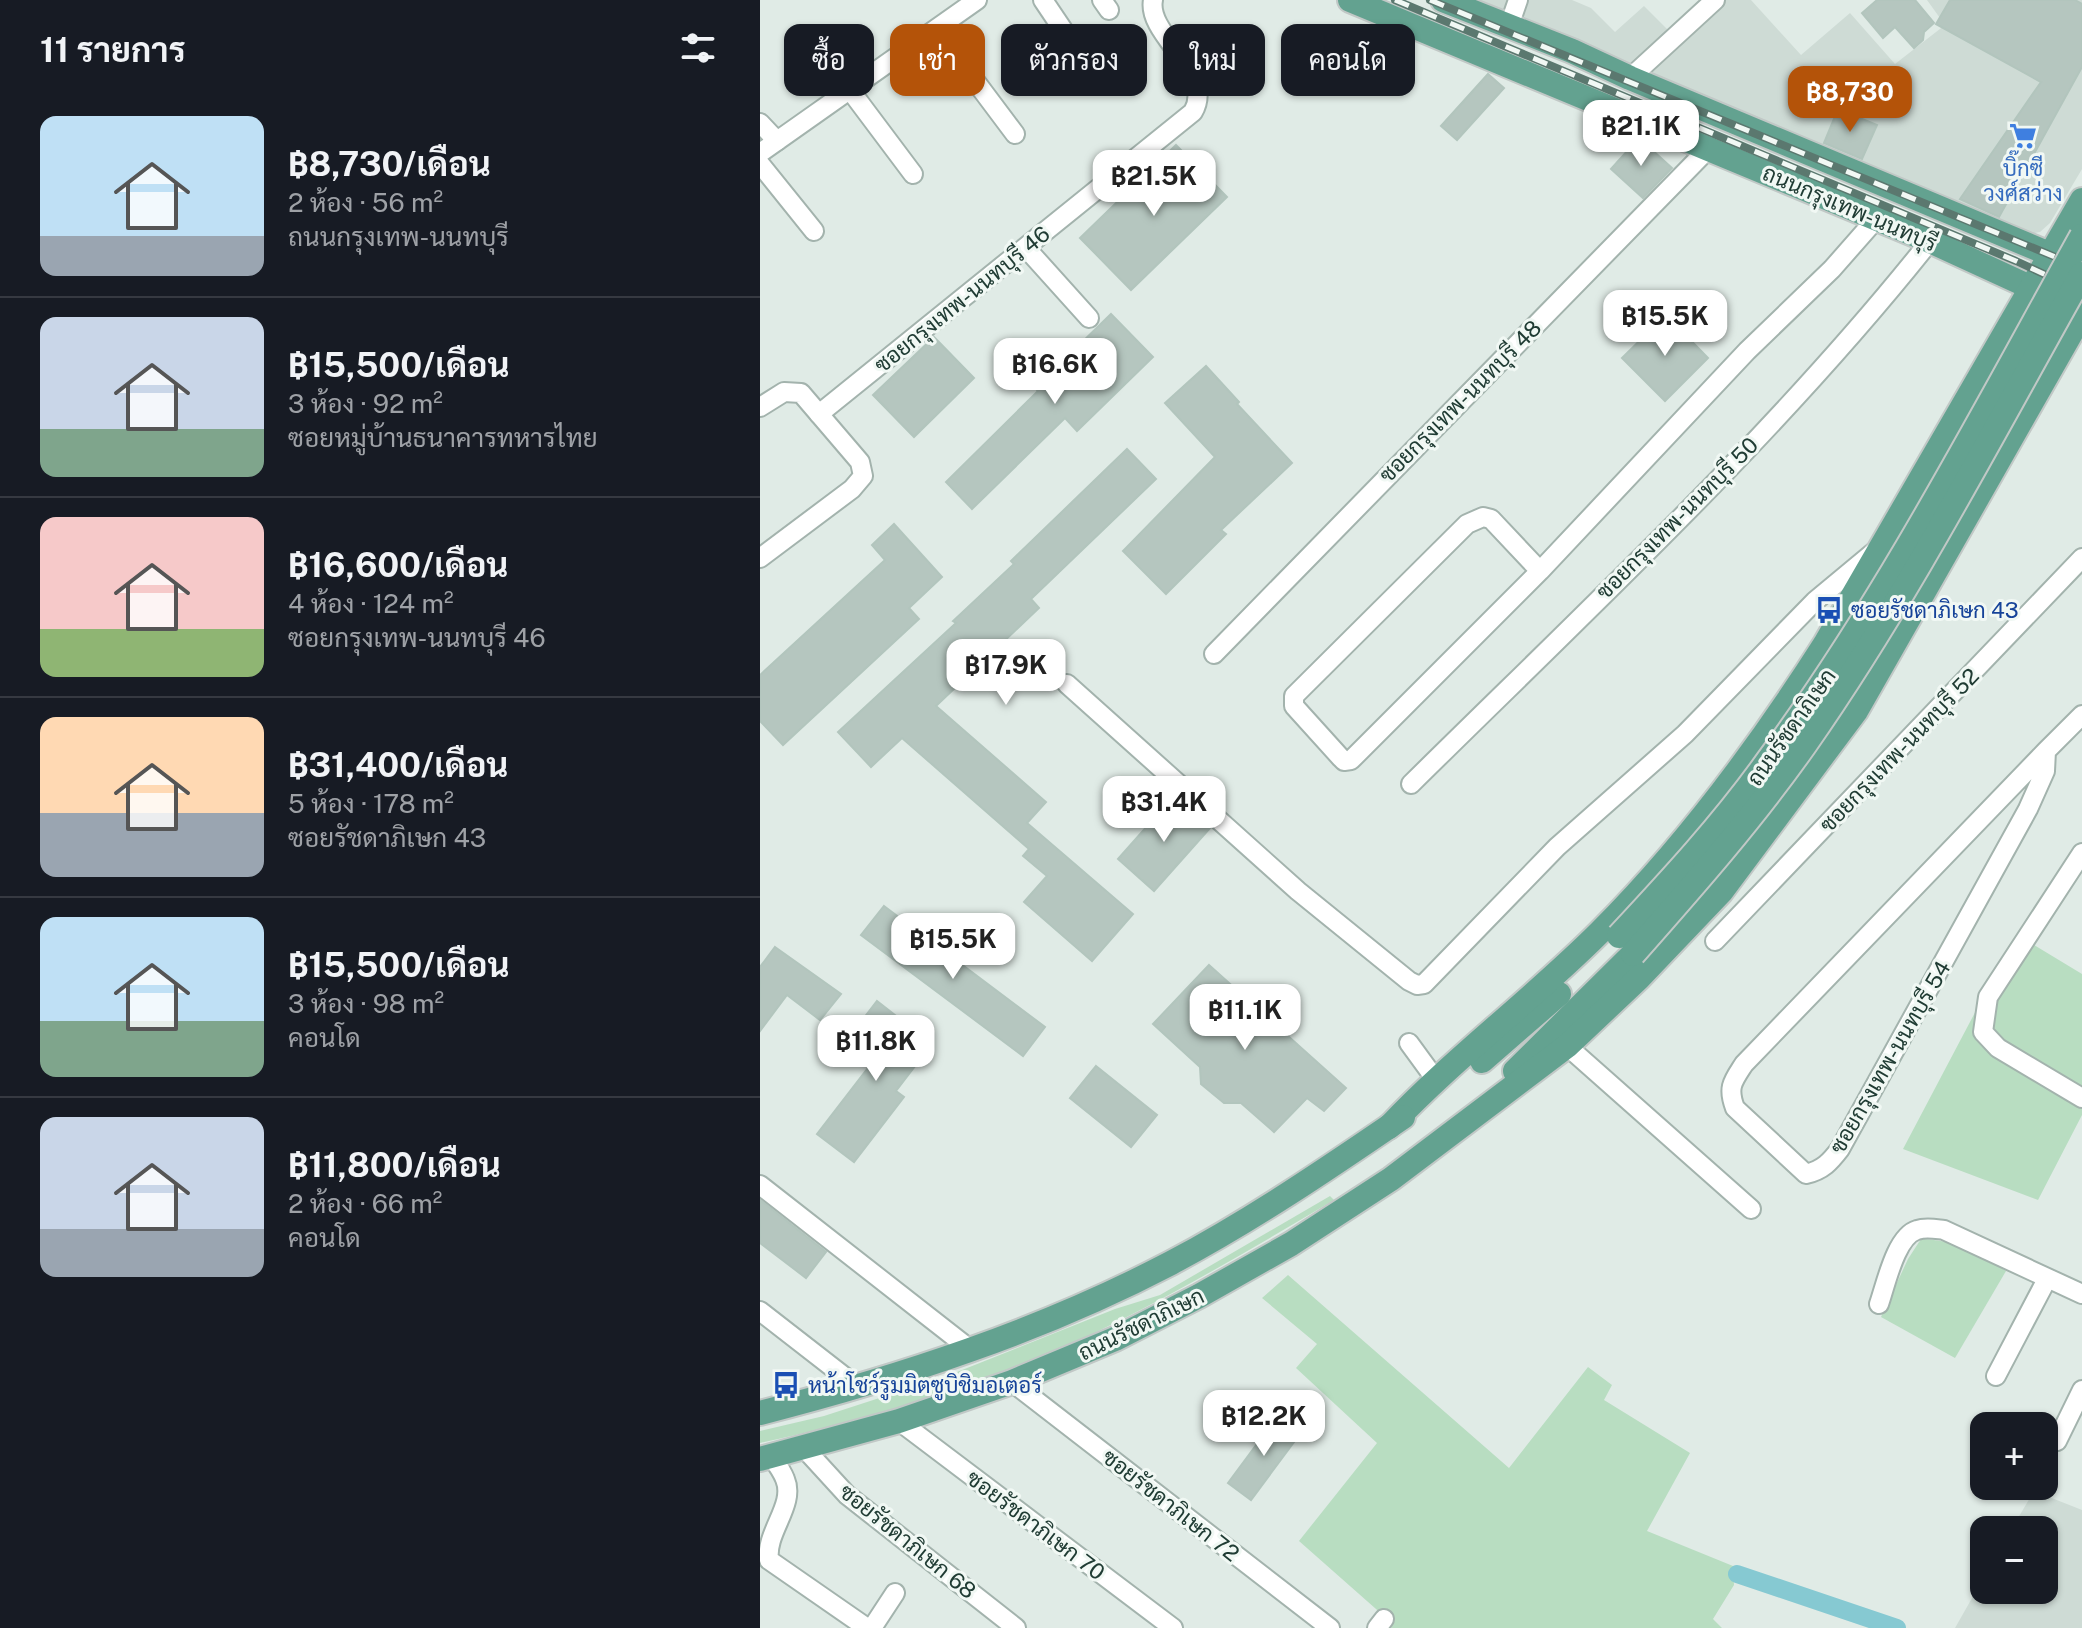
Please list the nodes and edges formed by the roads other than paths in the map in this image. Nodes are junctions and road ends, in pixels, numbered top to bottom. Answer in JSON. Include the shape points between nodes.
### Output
{"nodes":[{"id":1,"x":977,"y":0,"type":"edge"},
{"id":2,"x":1043,"y":0,"type":"edge"},
{"id":3,"x":1153,"y":0,"type":"edge"},
{"id":4,"x":1350,"y":0,"type":"edge"},
{"id":5,"x":1443,"y":0,"type":"edge"},
{"id":6,"x":1518,"y":0,"type":"edge"},
{"id":7,"x":1715,"y":0,"type":"edge"},
{"id":8,"x":945,"y":24,"type":"edge"},
{"id":9,"x":1059,"y":24,"type":"edge"},
{"id":10,"x":1509,"y":26,"type":"junction"},
{"id":11,"x":1488,"y":56,"type":"junction"},
{"id":12,"x":1630,"y":78,"type":"junction"},
{"id":13,"x":985,"y":94,"type":"edge"},
{"id":14,"x":841,"y":96,"type":"edge"},
{"id":15,"x":854,"y":96,"type":"edge"},
{"id":16,"x":760,"y":123,"type":"edge"},
{"id":17,"x":1015,"y":134,"type":"dead end"},
{"id":18,"x":777,"y":141,"type":"junction"},
{"id":19,"x":1708,"y":149,"type":"junction"},
{"id":20,"x":760,"y":153,"type":"edge"},
{"id":21,"x":760,"y":164,"type":"edge"},
{"id":22,"x":913,"y":174,"type":"dead end"},
{"id":23,"x":2082,"y":200,"type":"edge"},
{"id":24,"x":1876,"y":219,"type":"junction"},
{"id":25,"x":814,"y":231,"type":"dead end"},
{"id":26,"x":2082,"y":236,"type":"edge"},
{"id":27,"x":1930,"y":241,"type":"junction"},
{"id":28,"x":1026,"y":248,"type":"junction"},
{"id":29,"x":2053,"y":253,"type":"junction"},
{"id":30,"x":2082,"y":272,"type":"edge"},
{"id":31,"x":2031,"y":288,"type":"junction"},
{"id":32,"x":2082,"y":312,"type":"edge"},
{"id":33,"x":1089,"y":318,"type":"dead end"},
{"id":34,"x":760,"y":407,"type":"edge"},
{"id":35,"x":819,"y":414,"type":"junction"},
{"id":36,"x":1882,"y":548,"type":"junction"},
{"id":37,"x":760,"y":558,"type":"edge"},
{"id":38,"x":2082,"y":558,"type":"edge"},
{"id":39,"x":1540,"y":571,"type":"junction"},
{"id":40,"x":1931,"y":580,"type":"junction"},
{"id":41,"x":1214,"y":654,"type":"dead end"},
{"id":42,"x":1067,"y":684,"type":"dead end"},
{"id":43,"x":2082,"y":715,"type":"edge"},
{"id":44,"x":2046,"y":751,"type":"junction"},
{"id":45,"x":1411,"y":784,"type":"dead end"},
{"id":46,"x":2082,"y":853,"type":"edge"},
{"id":47,"x":1715,"y":941,"type":"dead end"},
{"id":48,"x":1626,"y":945,"type":"junction"},
{"id":49,"x":1409,"y":1043,"type":"dead end"},
{"id":50,"x":1567,"y":1046,"type":"junction"},
{"id":51,"x":1436,"y":1080,"type":"junction"},
{"id":52,"x":2082,"y":1098,"type":"edge"},
{"id":53,"x":1483,"y":1109,"type":"junction"},
{"id":54,"x":1389,"y":1127,"type":"junction"},
{"id":55,"x":760,"y":1185,"type":"edge"},
{"id":56,"x":1751,"y":1209,"type":"dead end"},
{"id":57,"x":2047,"y":1279,"type":"junction"},
{"id":58,"x":2082,"y":1294,"type":"edge"},
{"id":59,"x":1879,"y":1304,"type":"dead end"},
{"id":60,"x":760,"y":1311,"type":"edge"},
{"id":61,"x":971,"y":1350,"type":"junction"},
{"id":62,"x":1996,"y":1376,"type":"dead end"},
{"id":63,"x":1012,"y":1382,"type":"junction"},
{"id":64,"x":859,"y":1388,"type":"junction"},
{"id":65,"x":2082,"y":1390,"type":"edge"},
{"id":66,"x":760,"y":1413,"type":"edge"},
{"id":67,"x":899,"y":1421,"type":"junction"},
{"id":68,"x":2058,"y":1439,"type":"edge"},
{"id":69,"x":804,"y":1448,"type":"junction"},
{"id":70,"x":766,"y":1458,"type":"edge"},
{"id":71,"x":895,"y":1593,"type":"dead end"},
{"id":72,"x":869,"y":1628,"type":"edge"},
{"id":73,"x":1016,"y":1628,"type":"edge"},
{"id":74,"x":1173,"y":1628,"type":"edge"},
{"id":75,"x":1330,"y":1628,"type":"edge"}],
"edges":[{"from":1,"to":8,"type":"street"},
{"from":2,"to":9,"type":"street"},
{"from":3,"to":28,"type":"street","name":"ซอยกรุงเทพ-นนทบุรี 46","via":[[1154,14],[1198,87],[1199,102]]},
{"from":4,"to":11,"type":"main road","name":"ถนนกรุงเทพ-นนทบุรี"},
{"from":5,"to":10,"type":"main road","name":"ถนนกรุงเทพ-นนทบุรี"},
{"from":6,"to":10,"type":"street"},
{"from":7,"to":12,"type":"street"},
{"from":10,"to":11,"type":"main road"},
{"from":10,"to":12,"type":"main road","name":"ถนนกรุงเทพ-นนทบุรี"},
{"from":11,"to":19,"type":"main road","name":"ถนนกรุงเทพ-นนทบุรี"},
{"from":12,"to":29,"type":"main road","name":"ถนนกรุงเทพ-นนทบุรี"},
{"from":13,"to":17,"type":"street"},
{"from":14,"to":18,"type":"street"},
{"from":15,"to":22,"type":"street"},
{"from":16,"to":18,"type":"street"},
{"from":18,"to":20,"type":"street"},
{"from":19,"to":24,"type":"main road","name":"ถนนกรุงเทพ-นนทบุรี"},
{"from":19,"to":41,"type":"street","name":"ซอยกรุงเทพ-นนทบุรี 48"},
{"from":21,"to":25,"type":"street"},
{"from":23,"to":29,"type":"main road","name":"ถนนรัชดาภิเษก"},
{"from":24,"to":27,"type":"main road","name":"ถนนกรุงเทพ-นนทบุรี"},
{"from":24,"to":39,"type":"street"},
{"from":26,"to":48,"type":"main road","name":"ถนนรัชดาภิเษก","bridge":true,"via":[[1913,539],[1838,661]]},
{"from":27,"to":31,"type":"main road","name":"ถนนกรุงเทพ-นนทบุรี"},
{"from":27,"to":45,"type":"street","name":"ซอยกรุงเทพ-นนทบุรี 50","via":[[1842,348]]},
{"from":28,"to":33,"type":"street"},
{"from":28,"to":35,"type":"street","name":"ซอยกรุงเทพ-นนทบุรี 46"},
{"from":29,"to":30,"type":"main road","name":"ถนนกรุงเทพ-นนทบุรี"},
{"from":29,"to":31,"type":"main road","name":"ถนนรัชดาภิเษก"},
{"from":30,"to":48,"type":"main road","name":"ถนนรัชดาภิเษก","bridge":true,"via":[[1910,580],[1837,697],[1742,828]]},
{"from":31,"to":32,"type":"main road","name":"ถนนกรุงเทพ-นนทบุรี"},
{"from":31,"to":36,"type":"main road","name":"ถนนรัชดาภิเษก"},
{"from":32,"to":40,"type":"main road","name":"ถนนรัชดาภิเษก"},
{"from":34,"to":35,"type":"street","via":[[793,391]]},
{"from":35,"to":37,"type":"street","via":[[860,462],[863,476]]},
{"from":36,"to":40,"type":"main road","via":[[1913,532],[1934,540]]},
{"from":36,"to":42,"type":"street","via":[[1815,601],[1685,734],[1557,847],[1424,984],[1409,981],[1298,891]]},
{"from":36,"to":51,"type":"main road","name":"ถนนรัชดาภิเษก","via":[[1793,694],[1701,819],[1602,930]]},
{"from":38,"to":47,"type":"street","name":"ซอยกรุงเทพ-นนทบุรี 52"},
{"from":39,"to":39,"type":"street","via":[[1491,519],[1467,524],[1294,696],[1294,706],[1344,761],[1351,760]]},
{"from":40,"to":50,"type":"main road","name":"ถนนรัชดาภิเษก","via":[[1856,711],[1721,892]]},
{"from":43,"to":44,"type":"street","name":"ซอยกรุงเทพ-นนทบุรี 54"},
{"from":44,"to":44,"type":"street","name":"ซอยกรุงเทพ-นนทบุรี 54","via":[[2045,771],[2028,809],[1840,1149],[1818,1172],[1806,1174],[1735,1108],[1733,1080]]},
{"from":46,"to":52,"type":"street","via":[[1988,997],[1983,1032],[1998,1048]]},
{"from":48,"to":53,"type":"main road","name":"ถนนรัชดาภิเษก"},
{"from":48,"to":54,"type":"main road","name":"ถนนรัชดาภิเษก"},
{"from":49,"to":51,"type":"street"},
{"from":50,"to":53,"type":"main road","name":"ถนนรัชดาภิเษก"},
{"from":50,"to":56,"type":"street"},
{"from":51,"to":54,"type":"main road","name":"ถนนรัชดาภิเษก"},
{"from":53,"to":63,"type":"main road","name":"ถนนรัชดาภิเษก","via":[[1391,1179],[1245,1271],[1115,1339]]},
{"from":54,"to":61,"type":"main road","name":"ถนนรัชดาภิเษก","via":[[1292,1192],[1168,1264]]},
{"from":55,"to":61,"type":"street"},
{"from":57,"to":58,"type":"street"},
{"from":57,"to":59,"type":"street","via":[[1944,1230],[1915,1230],[1901,1242]]},
{"from":57,"to":62,"type":"street"},
{"from":60,"to":64,"type":"street"},
{"from":61,"to":64,"type":"main road","name":"ถนนรัชดาภิเษก"},
{"from":63,"to":67,"type":"main road","name":"ถนนรัชดาภิเษก"},
{"from":63,"to":75,"type":"street","name":"ซอยรัชดาภิเษก 72"},
{"from":64,"to":66,"type":"main road","name":"ถนนรัชดาภิเษก"},
{"from":65,"to":68,"type":"street"},
{"from":67,"to":69,"type":"main road","name":"ถนนรัชดาภิเษก"},
{"from":67,"to":74,"type":"street","name":"ซอยรัชดาภิเษก 70"},
{"from":69,"to":70,"type":"main road","name":"ถนนรัชดาภิเษก"},
{"from":69,"to":73,"type":"street","name":"ซอยรัชดาภิเษก 68","via":[[847,1495]]},
{"from":70,"to":72,"type":"street","via":[[787,1481],[787,1496],[767,1549],[769,1560]]},
{"from":71,"to":72,"type":"street"}]}
